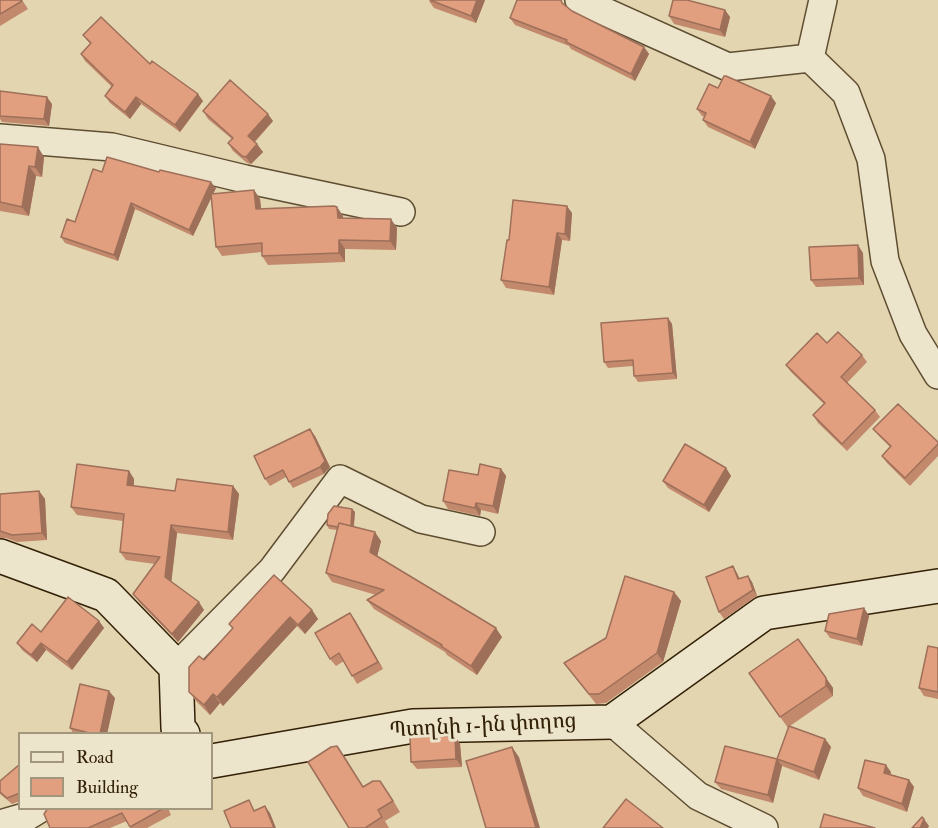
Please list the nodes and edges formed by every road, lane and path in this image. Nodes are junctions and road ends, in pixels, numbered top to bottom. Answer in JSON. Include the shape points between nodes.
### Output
{"nodes":[{"id":1,"x":579,"y":0,"type":"edge"},
{"id":2,"x":823,"y":0,"type":"edge"},
{"id":3,"x":810,"y":58,"type":"junction"},
{"id":4,"x":0,"y":138,"type":"edge"},
{"id":5,"x":401,"y":212,"type":"dead end"},
{"id":6,"x":938,"y":375,"type":"edge"},
{"id":7,"x":481,"y":532,"type":"dead end"},
{"id":8,"x":0,"y":556,"type":"edge"},
{"id":9,"x":938,"y":586,"type":"edge"},
{"id":10,"x":176,"y":667,"type":"junction"},
{"id":11,"x":612,"y":722,"type":"junction"},
{"id":12,"x":176,"y":732,"type":"edge"},
{"id":13,"x":213,"y":761,"type":"edge"},
{"id":14,"x":38,"y":810,"type":"edge"},
{"id":15,"x":0,"y":824,"type":"edge"},
{"id":16,"x":764,"y":828,"type":"edge"}],
"edges":[{"from":1,"to":3,"type":"street","via":[[728,67]]},
{"from":2,"to":3,"type":"street"},
{"from":3,"to":6,"type":"street","via":[[846,93],[871,159],[885,261],[913,334]]},
{"from":4,"to":5,"type":"street","via":[[112,147]]},
{"from":7,"to":10,"type":"street","via":[[421,519],[339,479],[272,570]]},
{"from":8,"to":10,"type":"street","via":[[106,595]]},
{"from":9,"to":11,"type":"street","via":[[764,613]]},
{"from":10,"to":12,"type":"street"},
{"from":11,"to":13,"type":"street","name":"Պտղնի 1-ին փողոց","via":[[413,726]]},
{"from":11,"to":16,"type":"street","via":[[698,796]]},
{"from":14,"to":15,"type":"street"}]}
